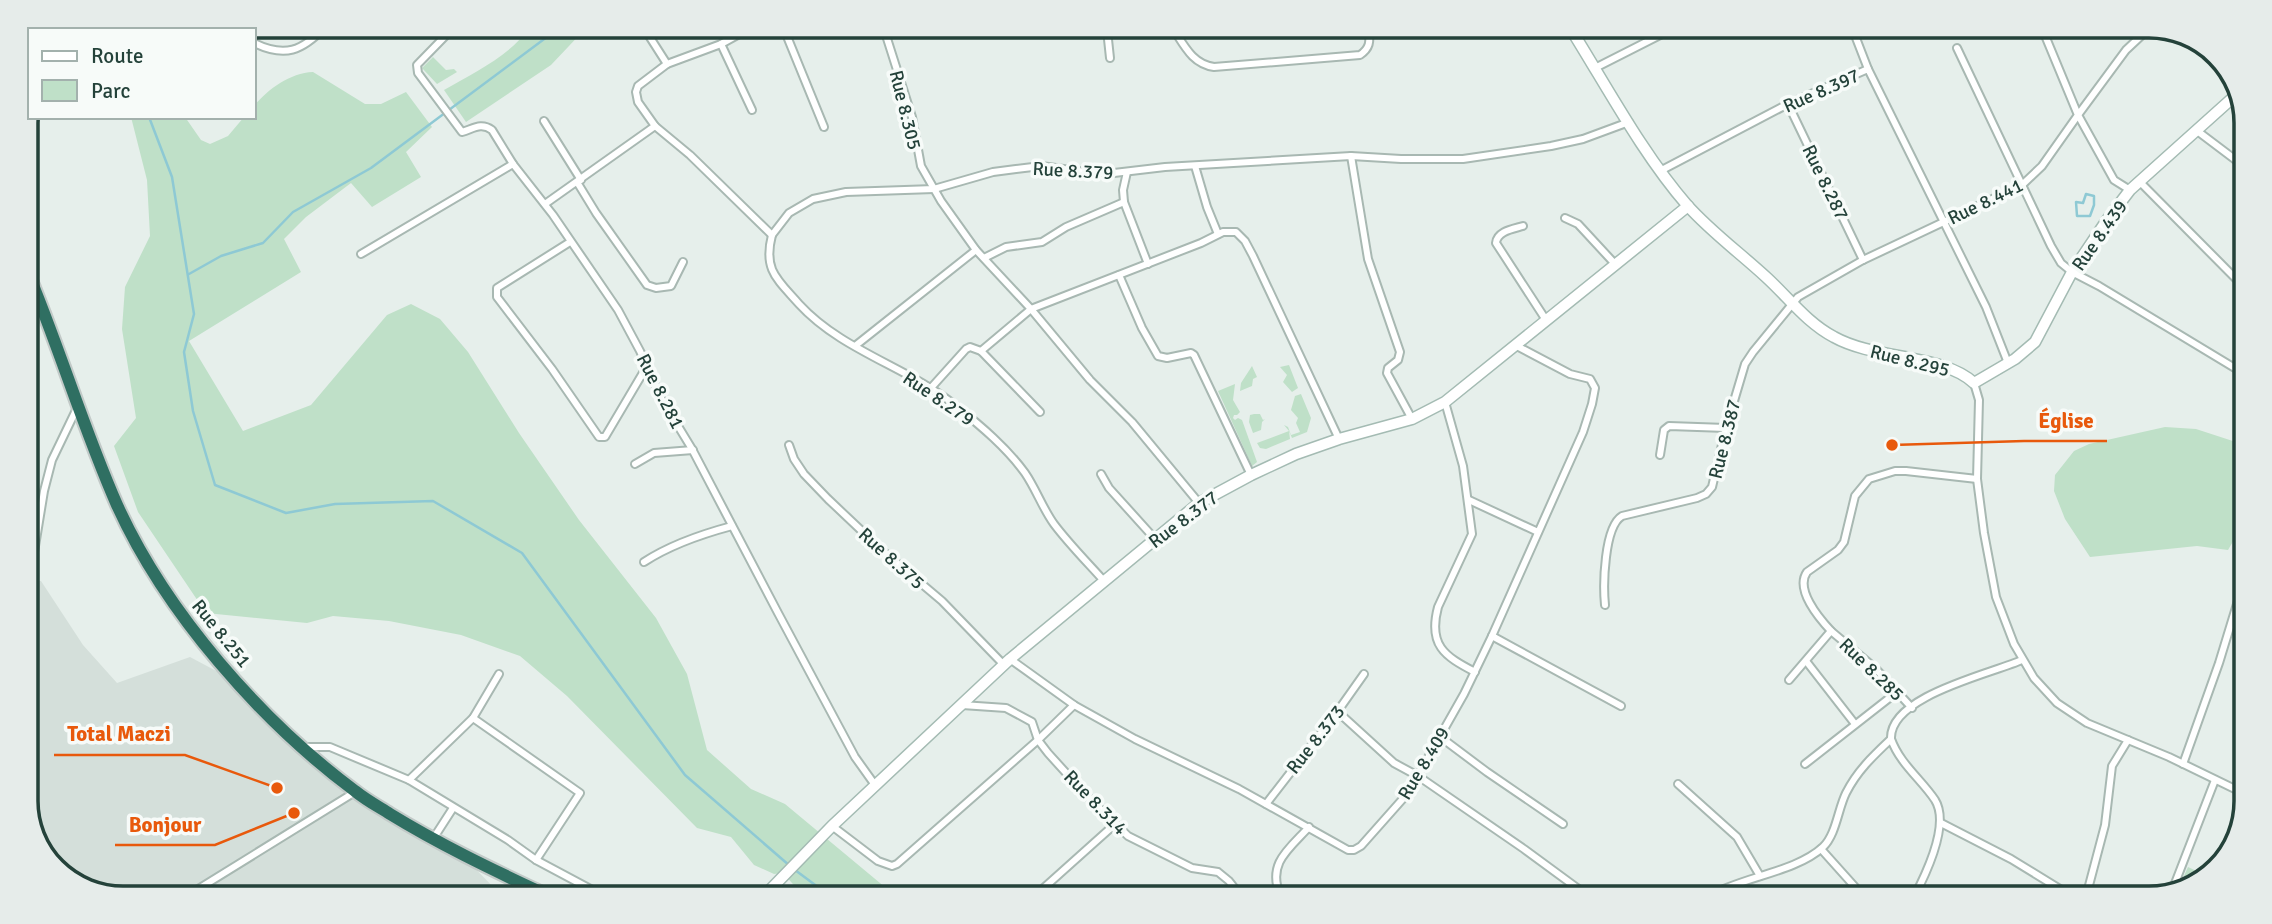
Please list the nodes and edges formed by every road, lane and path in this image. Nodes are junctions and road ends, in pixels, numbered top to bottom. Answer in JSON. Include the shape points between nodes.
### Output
{"nodes":[{"id":1,"x":314,"y":38,"type":"edge"},
{"id":2,"x":444,"y":38,"type":"edge"},
{"id":3,"x":650,"y":38,"type":"edge"},
{"id":4,"x":733,"y":38,"type":"edge"},
{"id":5,"x":788,"y":38,"type":"edge"},
{"id":6,"x":887,"y":38,"type":"edge"},
{"id":7,"x":1108,"y":38,"type":"edge"},
{"id":8,"x":1180,"y":38,"type":"edge"},
{"id":9,"x":1370,"y":38,"type":"edge"},
{"id":10,"x":1576,"y":38,"type":"edge"},
{"id":11,"x":1654,"y":38,"type":"edge"},
{"id":12,"x":1856,"y":38,"type":"edge"},
{"id":13,"x":2046,"y":38,"type":"edge"},
{"id":14,"x":2139,"y":38,"type":"edge"},
{"id":15,"x":256,"y":44,"type":"edge"},
{"id":16,"x":721,"y":44,"type":"junction"},
{"id":17,"x":1957,"y":48,"type":"dead end"},
{"id":18,"x":1110,"y":58,"type":"dead end"},
{"id":19,"x":667,"y":64,"type":"junction"},
{"id":20,"x":1595,"y":68,"type":"junction"},
{"id":21,"x":1868,"y":69,"type":"junction"},
{"id":22,"x":2230,"y":100,"type":"edge"},
{"id":23,"x":1788,"y":104,"type":"junction"},
{"id":24,"x":752,"y":110,"type":"dead end"},
{"id":25,"x":2078,"y":115,"type":"junction"},
{"id":26,"x":544,"y":121,"type":"dead end"},
{"id":27,"x":1629,"y":122,"type":"junction"},
{"id":28,"x":655,"y":126,"type":"junction"},
{"id":29,"x":824,"y":127,"type":"dead end"},
{"id":30,"x":2196,"y":130,"type":"junction"},
{"id":31,"x":1351,"y":156,"type":"junction"},
{"id":32,"x":2233,"y":158,"type":"edge"},
{"id":33,"x":513,"y":164,"type":"junction"},
{"id":34,"x":1195,"y":166,"type":"junction"},
{"id":35,"x":1660,"y":171,"type":"junction"},
{"id":36,"x":1127,"y":172,"type":"junction"},
{"id":37,"x":579,"y":181,"type":"junction"},
{"id":38,"x":2139,"y":181,"type":"junction"},
{"id":39,"x":2022,"y":185,"type":"junction"},
{"id":40,"x":934,"y":189,"type":"junction"},
{"id":41,"x":2130,"y":190,"type":"junction"},
{"id":42,"x":1124,"y":202,"type":"junction"},
{"id":43,"x":545,"y":204,"type":"junction"},
{"id":44,"x":1688,"y":206,"type":"junction"},
{"id":45,"x":1565,"y":218,"type":"dead end"},
{"id":46,"x":1943,"y":221,"type":"junction"},
{"id":47,"x":1522,"y":226,"type":"dead end"},
{"id":48,"x":1218,"y":234,"type":"junction"},
{"id":49,"x":772,"y":235,"type":"junction"},
{"id":50,"x":570,"y":242,"type":"junction"},
{"id":51,"x":976,"y":250,"type":"junction"},
{"id":52,"x":361,"y":254,"type":"dead end"},
{"id":53,"x":984,"y":258,"type":"junction"},
{"id":54,"x":1864,"y":260,"type":"junction"},
{"id":55,"x":683,"y":262,"type":"dead end"},
{"id":56,"x":1148,"y":264,"type":"junction"},
{"id":57,"x":1615,"y":264,"type":"junction"},
{"id":58,"x":2072,"y":272,"type":"junction"},
{"id":59,"x":1119,"y":275,"type":"junction"},
{"id":60,"x":2233,"y":276,"type":"edge"},
{"id":61,"x":1793,"y":304,"type":"junction"},
{"id":62,"x":38,"y":308,"type":"edge"},
{"id":63,"x":1031,"y":309,"type":"junction"},
{"id":64,"x":1546,"y":320,"type":"junction"},
{"id":65,"x":1516,"y":345,"type":"junction"},
{"id":66,"x":855,"y":346,"type":"junction"},
{"id":67,"x":981,"y":351,"type":"junction"},
{"id":68,"x":2008,"y":363,"type":"junction"},
{"id":69,"x":648,"y":366,"type":"junction"},
{"id":70,"x":2233,"y":367,"type":"edge"},
{"id":71,"x":1974,"y":383,"type":"junction"},
{"id":72,"x":930,"y":389,"type":"junction"},
{"id":73,"x":1445,"y":402,"type":"junction"},
{"id":74,"x":79,"y":404,"type":"junction"},
{"id":75,"x":1040,"y":412,"type":"dead end"},
{"id":76,"x":1412,"y":419,"type":"junction"},
{"id":77,"x":1726,"y":428,"type":"junction"},
{"id":78,"x":1339,"y":439,"type":"junction"},
{"id":79,"x":789,"y":445,"type":"dead end"},
{"id":80,"x":692,"y":450,"type":"junction"},
{"id":81,"x":1660,"y":456,"type":"dead end"},
{"id":82,"x":635,"y":464,"type":"dead end"},
{"id":83,"x":1101,"y":474,"type":"dead end"},
{"id":84,"x":1251,"y":475,"type":"junction"},
{"id":85,"x":1977,"y":479,"type":"junction"},
{"id":86,"x":1469,"y":499,"type":"junction"},
{"id":87,"x":1199,"y":503,"type":"junction"},
{"id":88,"x":39,"y":524,"type":"edge"},
{"id":89,"x":732,"y":526,"type":"junction"},
{"id":90,"x":1538,"y":533,"type":"junction"},
{"id":91,"x":1155,"y":539,"type":"junction"},
{"id":92,"x":644,"y":562,"type":"dead end"},
{"id":93,"x":1104,"y":581,"type":"junction"},
{"id":94,"x":1605,"y":605,"type":"dead end"},
{"id":95,"x":2234,"y":615,"type":"edge"},
{"id":96,"x":1831,"y":631,"type":"junction"},
{"id":97,"x":1492,"y":636,"type":"junction"},
{"id":98,"x":2022,"y":660,"type":"junction"},
{"id":99,"x":1806,"y":661,"type":"junction"},
{"id":100,"x":1007,"y":662,"type":"junction"},
{"id":101,"x":1475,"y":672,"type":"junction"},
{"id":102,"x":499,"y":674,"type":"dead end"},
{"id":103,"x":1364,"y":674,"type":"dead end"},
{"id":104,"x":1789,"y":681,"type":"dead end"},
{"id":105,"x":1897,"y":692,"type":"junction"},
{"id":106,"x":962,"y":705,"type":"junction"},
{"id":107,"x":1074,"y":705,"type":"junction"},
{"id":108,"x":1621,"y":706,"type":"dead end"},
{"id":109,"x":1912,"y":708,"type":"junction"},
{"id":110,"x":1338,"y":712,"type":"junction"},
{"id":111,"x":473,"y":718,"type":"junction"},
{"id":112,"x":1855,"y":724,"type":"junction"},
{"id":113,"x":1439,"y":736,"type":"junction"},
{"id":114,"x":1891,"y":739,"type":"junction"},
{"id":115,"x":1038,"y":740,"type":"junction"},
{"id":116,"x":2128,"y":740,"type":"junction"},
{"id":117,"x":302,"y":747,"type":"junction"},
{"id":118,"x":1805,"y":764,"type":"dead end"},
{"id":119,"x":2183,"y":764,"type":"junction"},
{"id":120,"x":1418,"y":776,"type":"junction"},
{"id":121,"x":409,"y":780,"type":"junction"},
{"id":122,"x":2215,"y":780,"type":"junction"},
{"id":123,"x":1678,"y":784,"type":"dead end"},
{"id":124,"x":875,"y":785,"type":"junction"},
{"id":125,"x":2234,"y":789,"type":"edge"},
{"id":126,"x":355,"y":792,"type":"junction"},
{"id":127,"x":1266,"y":804,"type":"junction"},
{"id":128,"x":453,"y":808,"type":"junction"},
{"id":129,"x":1941,"y":823,"type":"junction"},
{"id":130,"x":1563,"y":824,"type":"dead end"},
{"id":131,"x":1114,"y":825,"type":"junction"},
{"id":132,"x":832,"y":826,"type":"junction"},
{"id":133,"x":1309,"y":827,"type":"junction"},
{"id":134,"x":433,"y":839,"type":"junction"},
{"id":135,"x":1821,"y":849,"type":"junction"},
{"id":136,"x":536,"y":860,"type":"junction"},
{"id":137,"x":1760,"y":876,"type":"junction"},
{"id":138,"x":2176,"y":881,"type":"edge"},
{"id":139,"x":203,"y":886,"type":"edge"},
{"id":140,"x":528,"y":886,"type":"edge"},
{"id":141,"x":585,"y":886,"type":"edge"},
{"id":142,"x":774,"y":886,"type":"edge"},
{"id":143,"x":1046,"y":886,"type":"edge"},
{"id":144,"x":1233,"y":886,"type":"edge"},
{"id":145,"x":1276,"y":886,"type":"edge"},
{"id":146,"x":1574,"y":886,"type":"edge"},
{"id":147,"x":1731,"y":886,"type":"edge"},
{"id":148,"x":1854,"y":886,"type":"edge"},
{"id":149,"x":1918,"y":886,"type":"edge"},
{"id":150,"x":2055,"y":886,"type":"edge"},
{"id":151,"x":2089,"y":886,"type":"edge"}],
"edges":[{"from":1,"to":15,"type":"street","via":[[286,52]]},
{"from":2,"to":33,"type":"street","name":"Rue 8.281","via":[[416,68],[457,128],[462,132],[486,126]]},
{"from":3,"to":19,"type":"street"},
{"from":4,"to":16,"type":"street"},
{"from":5,"to":29,"type":"street"},
{"from":6,"to":40,"type":"street","name":"Rue 8.305","via":[[912,117],[921,166]]},
{"from":7,"to":18,"type":"street"},
{"from":8,"to":9,"type":"street","via":[[1199,63],[1214,67],[1360,55],[1368,50]]},
{"from":10,"to":20,"type":"street","name":"Rue 8.295"},
{"from":11,"to":20,"type":"street"},
{"from":12,"to":21,"type":"street"},
{"from":13,"to":25,"type":"street"},
{"from":14,"to":25,"type":"street","name":"Rue 8.441"},
{"from":16,"to":19,"type":"street"},
{"from":16,"to":24,"type":"street"},
{"from":17,"to":39,"type":"street"},
{"from":19,"to":28,"type":"street","via":[[636,92]]},
{"from":20,"to":27,"type":"street","name":"Rue 8.295"},
{"from":21,"to":23,"type":"street","name":"Rue 8.397"},
{"from":21,"to":46,"type":"street","name":"Rue 8.397"},
{"from":22,"to":30,"type":"street","name":"Rue 8.439"},
{"from":23,"to":35,"type":"street","name":"Rue 8.397"},
{"from":23,"to":54,"type":"street","name":"Rue 8.287"},
{"from":25,"to":39,"type":"street","name":"Rue 8.441"},
{"from":25,"to":41,"type":"street","via":[[2115,180]]},
{"from":26,"to":37,"type":"street"},
{"from":27,"to":31,"type":"street","name":"Rue 8.379","via":[[1573,141],[1463,159]]},
{"from":27,"to":35,"type":"street","name":"Rue 8.295"},
{"from":28,"to":37,"type":"street"},
{"from":28,"to":49,"type":"street"},
{"from":30,"to":32,"type":"street"},
{"from":30,"to":38,"type":"street","name":"Rue 8.439"},
{"from":31,"to":34,"type":"street","name":"Rue 8.379"},
{"from":31,"to":76,"type":"street","via":[[1368,259],[1400,352],[1387,373]]},
{"from":33,"to":43,"type":"street","name":"Rue 8.281"},
{"from":33,"to":52,"type":"street"},
{"from":34,"to":36,"type":"street","name":"Rue 8.379"},
{"from":34,"to":48,"type":"street"},
{"from":35,"to":44,"type":"street","name":"Rue 8.295"},
{"from":36,"to":40,"type":"street","name":"Rue 8.379","via":[[1041,166],[993,172]]},
{"from":36,"to":42,"type":"street"},
{"from":37,"to":43,"type":"street"},
{"from":37,"to":55,"type":"street","via":[[596,214],[647,285],[671,286]]},
{"from":38,"to":41,"type":"street","name":"Rue 8.439"},
{"from":38,"to":60,"type":"street"},
{"from":39,"to":46,"type":"street","name":"Rue 8.441"},
{"from":39,"to":58,"type":"street","via":[[2056,256]]},
{"from":40,"to":49,"type":"street","name":"Rue 8.379","via":[[846,192],[813,199],[789,213]]},
{"from":40,"to":51,"type":"street","name":"Rue 8.305"},
{"from":41,"to":58,"type":"street","name":"Rue 8.439"},
{"from":42,"to":53,"type":"street","via":[[1042,242],[1006,247]]},
{"from":42,"to":56,"type":"street"},
{"from":43,"to":50,"type":"street","name":"Rue 8.281"},
{"from":44,"to":57,"type":"street","name":"Rue 8.377"},
{"from":44,"to":61,"type":"street","name":"Rue 8.295"},
{"from":45,"to":57,"type":"street","via":[[1578,224]]},
{"from":46,"to":54,"type":"street","name":"Rue 8.441"},
{"from":46,"to":68,"type":"street","name":"Rue 8.397"},
{"from":47,"to":64,"type":"street","via":[[1500,234],[1496,243]]},
{"from":48,"to":56,"type":"street"},
{"from":48,"to":78,"type":"street","via":[[1236,232],[1245,241]]},
{"from":49,"to":66,"type":"street","name":"Rue 8.279","via":[[768,260],[774,273],[817,322]]},
{"from":50,"to":69,"type":"street","name":"Rue 8.281","via":[[618,310]]},
{"from":50,"to":69,"type":"street","via":[[497,288],[497,297],[599,437],[606,437]]},
{"from":51,"to":53,"type":"street","name":"Rue 8.305"},
{"from":51,"to":66,"type":"street"},
{"from":53,"to":63,"type":"street","name":"Rue 8.305"},
{"from":54,"to":61,"type":"street","name":"Rue 8.441","via":[[1805,292]]},
{"from":56,"to":59,"type":"street"},
{"from":57,"to":64,"type":"street","name":"Rue 8.377"},
{"from":58,"to":68,"type":"street","name":"Rue 8.439","via":[[2035,342]]},
{"from":58,"to":70,"type":"street"},
{"from":59,"to":63,"type":"street"},
{"from":59,"to":84,"type":"street","via":[[1158,356],[1195,355]]},
{"from":61,"to":71,"type":"street","name":"Rue 8.295","via":[[1844,343],[1935,363]]},
{"from":61,"to":77,"type":"street","name":"Rue 8.387","via":[[1745,364]]},
{"from":62,"to":74,"type":"highway","name":"Rue 8.251"},
{"from":63,"to":67,"type":"street"},
{"from":63,"to":87,"type":"street","name":"Rue 8.305"},
{"from":64,"to":65,"type":"street","name":"Rue 8.377"},
{"from":65,"to":73,"type":"street","name":"Rue 8.377"},
{"from":65,"to":90,"type":"street","name":"Rue 8.409","via":[[1570,374],[1590,379],[1595,388],[1573,457]]},
{"from":66,"to":72,"type":"street","name":"Rue 8.279"},
{"from":67,"to":72,"type":"street","via":[[966,349]]},
{"from":67,"to":75,"type":"street"},
{"from":68,"to":71,"type":"street","name":"Rue 8.439"},
{"from":69,"to":80,"type":"street","name":"Rue 8.281"},
{"from":71,"to":85,"type":"street","name":"Rue 8.295","via":[[1979,400]]},
{"from":72,"to":93,"type":"street","name":"Rue 8.279","via":[[954,404],[1017,462],[1053,522]]},
{"from":73,"to":76,"type":"street","name":"Rue 8.377"},
{"from":73,"to":86,"type":"street"},
{"from":74,"to":88,"type":"street","via":[[51,460]]},
{"from":74,"to":117,"type":"highway","name":"Rue 8.251","via":[[117,505],[153,572],[237,682]]},
{"from":76,"to":78,"type":"street","name":"Rue 8.377"},
{"from":77,"to":81,"type":"street","via":[[1669,426],[1664,430]]},
{"from":77,"to":94,"type":"street","name":"Rue 8.387","via":[[1716,476],[1706,494],[1617,519],[1605,562]]},
{"from":78,"to":84,"type":"street","name":"Rue 8.377"},
{"from":79,"to":100,"type":"street","name":"Rue 8.375","via":[[804,474],[828,499]]},
{"from":80,"to":82,"type":"street","via":[[654,453]]},
{"from":80,"to":89,"type":"street","name":"Rue 8.281"},
{"from":83,"to":91,"type":"street"},
{"from":84,"to":87,"type":"street","name":"Rue 8.377"},
{"from":85,"to":96,"type":"street","name":"Rue 8.285","via":[[1895,471],[1861,486],[1844,542],[1807,572],[1802,583]]},
{"from":85,"to":98,"type":"street","name":"Rue 8.295","via":[[1996,597]]},
{"from":86,"to":90,"type":"street"},
{"from":86,"to":101,"type":"street","via":[[1471,541],[1434,621],[1440,650]]},
{"from":87,"to":91,"type":"street","name":"Rue 8.377"},
{"from":89,"to":92,"type":"street"},
{"from":89,"to":124,"type":"street","name":"Rue 8.281","via":[[855,757]]},
{"from":90,"to":97,"type":"street","name":"Rue 8.409"},
{"from":91,"to":93,"type":"street","name":"Rue 8.377"},
{"from":93,"to":100,"type":"street","name":"Rue 8.377"},
{"from":95,"to":119,"type":"street"},
{"from":96,"to":99,"type":"street"},
{"from":96,"to":105,"type":"street","name":"Rue 8.285"},
{"from":97,"to":101,"type":"street","name":"Rue 8.409"},
{"from":97,"to":108,"type":"street"},
{"from":98,"to":109,"type":"street","via":[[1944,687]]},
{"from":98,"to":116,"type":"street","name":"Rue 8.295","via":[[2057,703],[2087,723]]},
{"from":99,"to":104,"type":"street"},
{"from":99,"to":112,"type":"street"},
{"from":100,"to":106,"type":"street","name":"Rue 8.377"},
{"from":100,"to":107,"type":"street","name":"Rue 8.409"},
{"from":101,"to":113,"type":"street","name":"Rue 8.409"},
{"from":102,"to":111,"type":"street"},
{"from":103,"to":110,"type":"street","name":"Rue 8.373"},
{"from":105,"to":109,"type":"street","name":"Rue 8.285"},
{"from":105,"to":112,"type":"street"},
{"from":106,"to":115,"type":"street","name":"Rue 8.314","via":[[1006,708],[1032,722]]},
{"from":106,"to":124,"type":"street","name":"Rue 8.377"},
{"from":107,"to":115,"type":"street"},
{"from":107,"to":127,"type":"street","name":"Rue 8.409"},
{"from":109,"to":114,"type":"street","via":[[1895,722]]},
{"from":110,"to":120,"type":"street","via":[[1394,763]]},
{"from":110,"to":127,"type":"street","name":"Rue 8.373"},
{"from":111,"to":121,"type":"street"},
{"from":111,"to":136,"type":"street","via":[[580,793]]},
{"from":112,"to":118,"type":"street"},
{"from":113,"to":120,"type":"street","name":"Rue 8.409"},
{"from":113,"to":130,"type":"street"},
{"from":114,"to":129,"type":"street","via":[[1904,763],[1935,799]]},
{"from":114,"to":135,"type":"street","via":[[1856,776]]},
{"from":115,"to":131,"type":"street","name":"Rue 8.314"},
{"from":115,"to":132,"type":"street","via":[[897,864],[878,861]]},
{"from":116,"to":119,"type":"street","name":"Rue 8.295"},
{"from":116,"to":151,"type":"street","via":[[2112,766],[2105,825]]},
{"from":117,"to":121,"type":"street","via":[[330,747]]},
{"from":117,"to":126,"type":"highway","name":"Rue 8.251"},
{"from":119,"to":122,"type":"street","name":"Rue 8.295"},
{"from":120,"to":133,"type":"street","name":"Rue 8.409","via":[[1403,800],[1354,850]]},
{"from":120,"to":146,"type":"street"},
{"from":121,"to":128,"type":"street"},
{"from":122,"to":125,"type":"street","name":"Rue 8.295"},
{"from":122,"to":138,"type":"street"},
{"from":123,"to":137,"type":"street","via":[[1737,837]]},
{"from":124,"to":132,"type":"street","name":"Rue 8.377"},
{"from":126,"to":134,"type":"highway","name":"Rue 8.251"},
{"from":126,"to":139,"type":"street"},
{"from":127,"to":133,"type":"street","name":"Rue 8.409"},
{"from":128,"to":134,"type":"street"},
{"from":128,"to":136,"type":"street"},
{"from":129,"to":149,"type":"street"},
{"from":129,"to":150,"type":"street"},
{"from":131,"to":143,"type":"street"},
{"from":131,"to":144,"type":"street","name":"Rue 8.314","via":[[1140,844],[1192,868],[1218,872]]},
{"from":132,"to":142,"type":"street","name":"Rue 8.377"},
{"from":133,"to":145,"type":"street","via":[[1279,861]]},
{"from":134,"to":140,"type":"highway","name":"Rue 8.251"},
{"from":135,"to":137,"type":"street"},
{"from":135,"to":148,"type":"street"},
{"from":136,"to":141,"type":"street"},
{"from":137,"to":147,"type":"street"}]}
